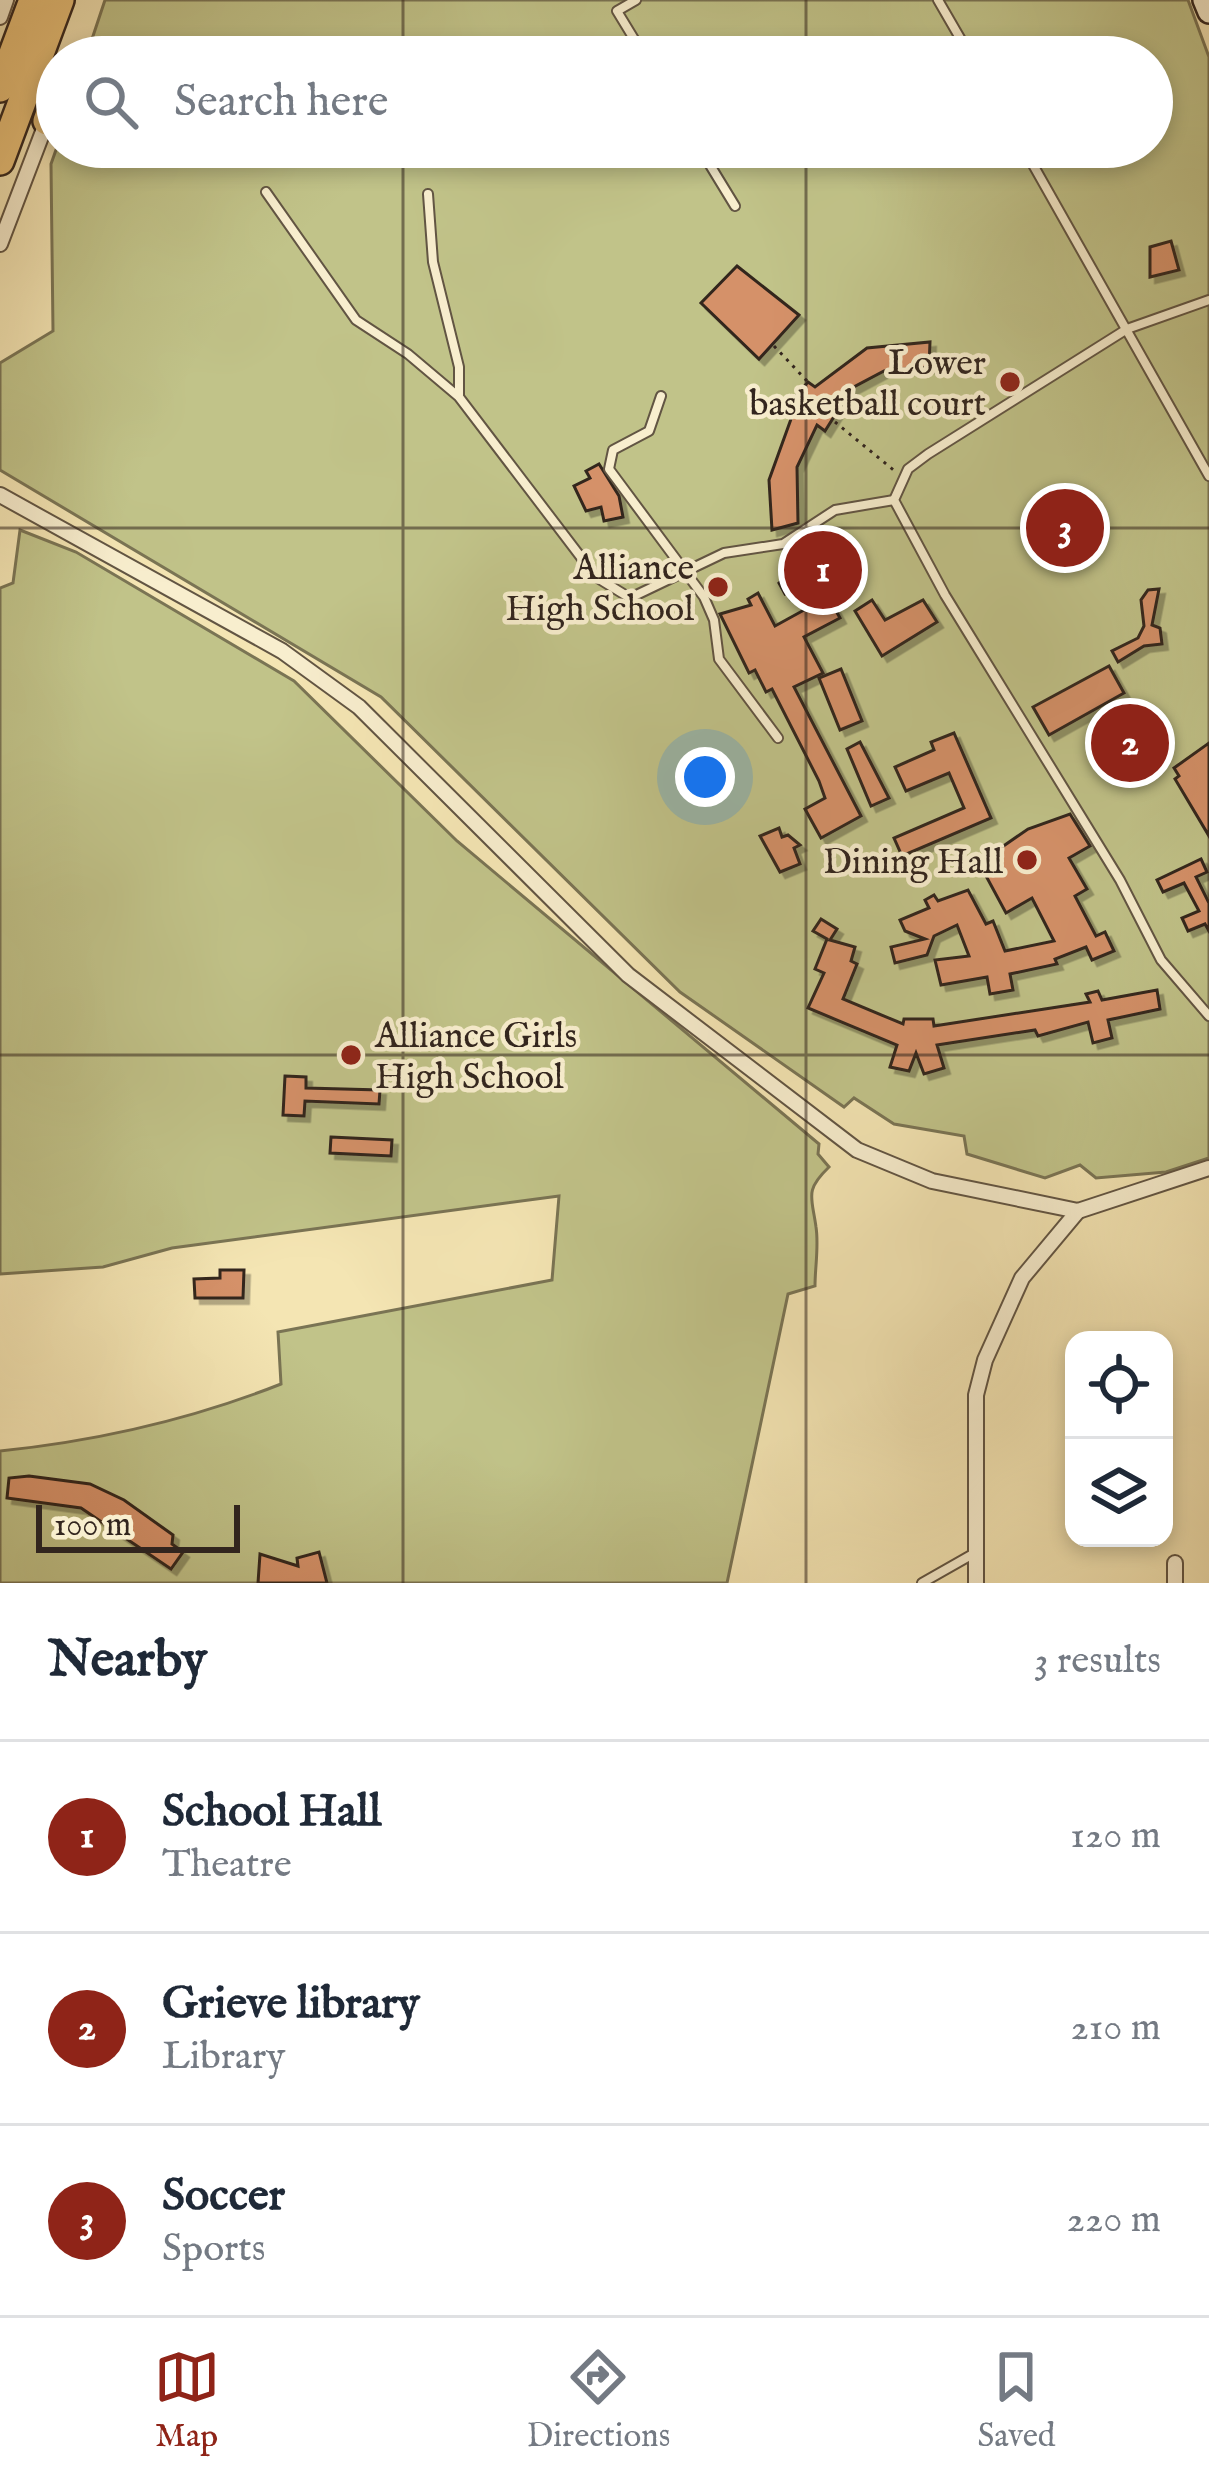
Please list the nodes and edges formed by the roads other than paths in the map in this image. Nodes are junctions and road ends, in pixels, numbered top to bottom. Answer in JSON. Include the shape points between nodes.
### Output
{"nodes":[{"id":1,"x":6,"y":0,"type":"edge"},
{"id":2,"x":33,"y":0,"type":"edge"},
{"id":3,"x":61,"y":0,"type":"edge"},
{"id":4,"x":636,"y":0,"type":"edge"},
{"id":5,"x":938,"y":0,"type":"edge"},
{"id":6,"x":1204,"y":0,"type":"edge"},
{"id":7,"x":1209,"y":12,"type":"edge"},
{"id":8,"x":0,"y":17,"type":"edge"},
{"id":9,"x":47,"y":36,"type":"edge"},
{"id":10,"x":60,"y":36,"type":"edge"},
{"id":11,"x":632,"y":36,"type":"edge"},
{"id":12,"x":959,"y":36,"type":"edge"},
{"id":13,"x":36,"y":66,"type":"edge"},
{"id":14,"x":0,"y":88,"type":"edge"},
{"id":15,"x":36,"y":150,"type":"edge"},
{"id":16,"x":0,"y":161,"type":"edge"},
{"id":17,"x":712,"y":168,"type":"edge"},
{"id":18,"x":1035,"y":168,"type":"edge"},
{"id":19,"x":266,"y":192,"type":"dead end"},
{"id":20,"x":428,"y":194,"type":"dead end"},
{"id":21,"x":735,"y":206,"type":"dead end"},
{"id":22,"x":0,"y":244,"type":"edge"},
{"id":23,"x":1209,"y":300,"type":"edge"},
{"id":24,"x":1127,"y":329,"type":"junction"},
{"id":25,"x":662,"y":396,"type":"dead end"},
{"id":26,"x":459,"y":397,"type":"junction"},
{"id":27,"x":1209,"y":476,"type":"edge"},
{"id":28,"x":0,"y":495,"type":"edge"},
{"id":29,"x":894,"y":500,"type":"junction"},
{"id":30,"x":688,"y":572,"type":"junction"},
{"id":31,"x":778,"y":738,"type":"dead end"},
{"id":32,"x":1209,"y":1016,"type":"edge"},
{"id":33,"x":1209,"y":1168,"type":"edge"},
{"id":34,"x":1078,"y":1211,"type":"junction"},
{"id":35,"x":973,"y":1555,"type":"junction"},
{"id":36,"x":1175,"y":1564,"type":"dead end"},
{"id":37,"x":922,"y":1583,"type":"edge"},
{"id":38,"x":976,"y":1583,"type":"edge"},
{"id":39,"x":1175,"y":1583,"type":"edge"}],
"edges":[{"from":1,"to":8,"type":"street"},
{"from":2,"to":14,"type":"highway"},
{"from":3,"to":9,"type":"highway"},
{"from":3,"to":10,"type":"highway"},
{"from":4,"to":11,"type":"lane","via":[[617,11]]},
{"from":5,"to":12,"type":"lane"},
{"from":6,"to":7,"type":"main road"},
{"from":13,"to":16,"type":"highway"},
{"from":15,"to":22,"type":"street"},
{"from":17,"to":21,"type":"lane"},
{"from":18,"to":24,"type":"lane"},
{"from":19,"to":26,"type":"lane","via":[[356,320]]},
{"from":20,"to":26,"type":"lane"},
{"from":23,"to":24,"type":"lane"},
{"from":24,"to":27,"type":"lane"},
{"from":24,"to":29,"type":"lane","via":[[928,454],[902,477]]},
{"from":25,"to":30,"type":"lane","via":[[649,431],[613,450],[609,469]]},
{"from":26,"to":30,"type":"lane","via":[[596,578],[630,598]]},
{"from":28,"to":34,"type":"street","via":[[282,651],[359,707],[628,975],[823,1128],[932,1181]]},
{"from":29,"to":30,"type":"lane","via":[[848,505],[783,544],[734,550]]},
{"from":29,"to":32,"type":"lane","via":[[1161,960]]},
{"from":30,"to":31,"type":"lane","via":[[714,620],[718,659]]},
{"from":33,"to":34,"type":"street"},
{"from":34,"to":35,"type":"street","via":[[1022,1278],[985,1360],[976,1395]]},
{"from":35,"to":37,"type":"lane"},
{"from":35,"to":38,"type":"street"},
{"from":36,"to":39,"type":"street"}]}
